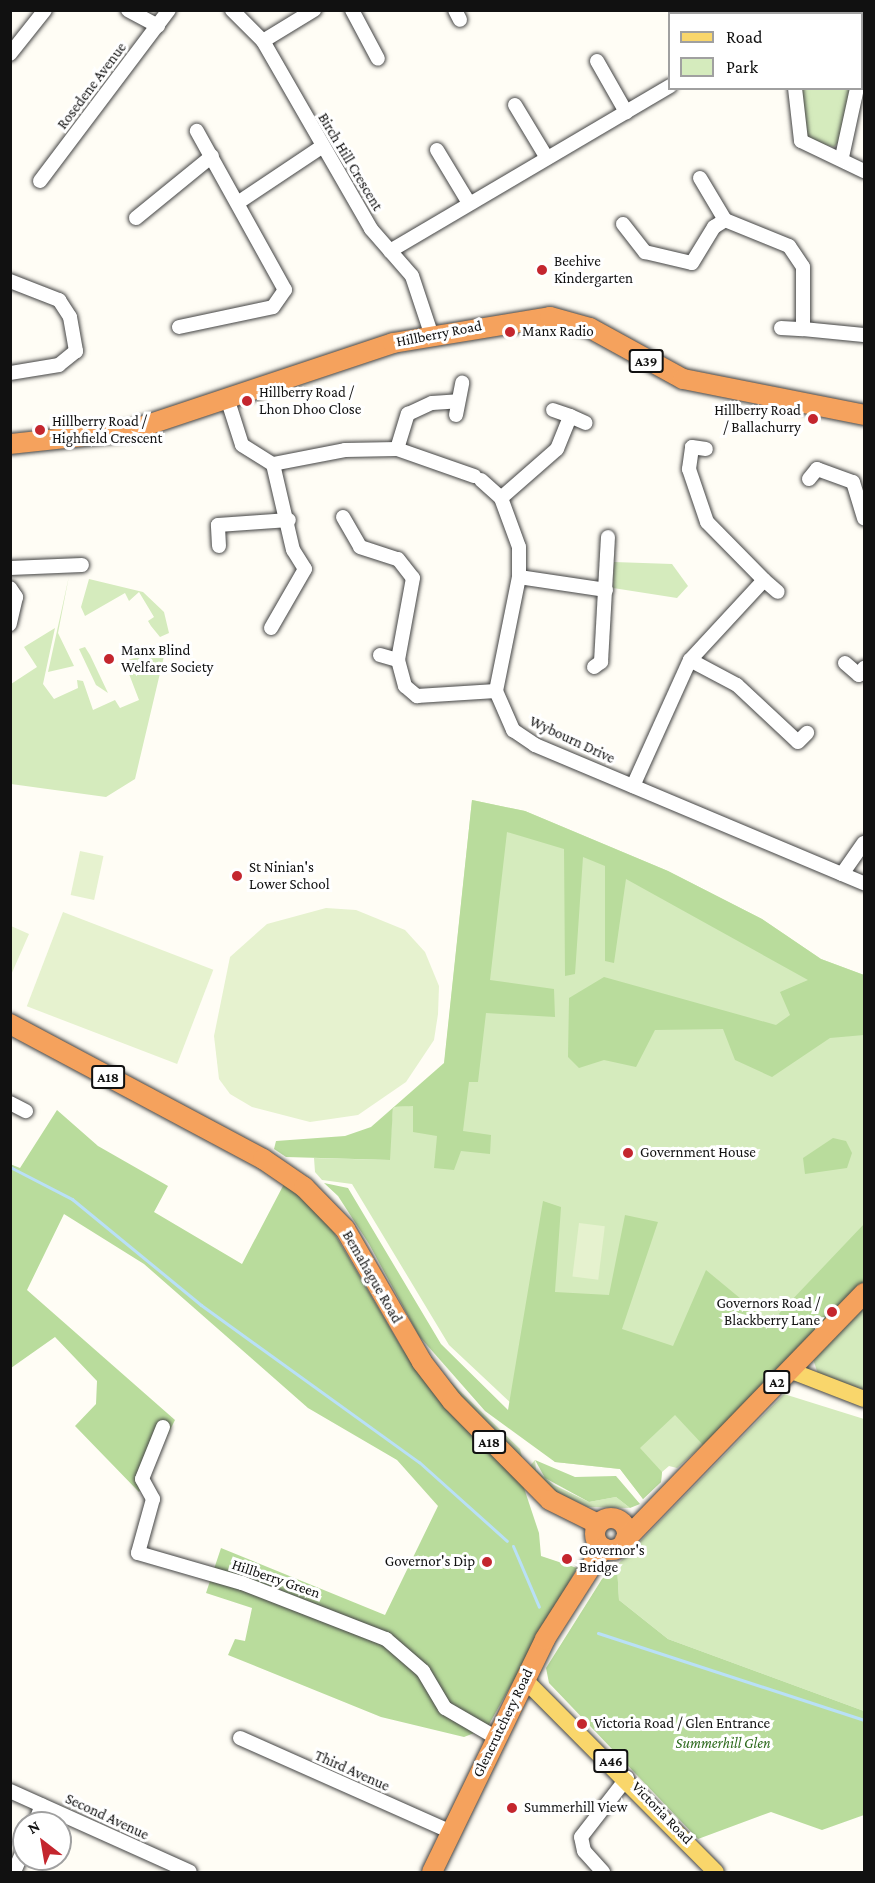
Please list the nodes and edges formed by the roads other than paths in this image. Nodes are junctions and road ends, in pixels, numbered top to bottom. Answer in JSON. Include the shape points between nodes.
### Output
{"nodes":[{"id":1,"x":45,"y":10,"type":"edge"},
{"id":2,"x":128,"y":10,"type":"edge"},
{"id":3,"x":169,"y":10,"type":"edge"},
{"id":4,"x":232,"y":10,"type":"edge"},
{"id":5,"x":314,"y":10,"type":"edge"},
{"id":6,"x":352,"y":10,"type":"edge"},
{"id":7,"x":158,"y":26,"type":"junction"},
{"id":8,"x":263,"y":41,"type":"junction"},
{"id":9,"x":10,"y":54,"type":"edge"},
{"id":10,"x":378,"y":59,"type":"dead end"},
{"id":11,"x":597,"y":60,"type":"dead end"},
{"id":12,"x":668,"y":87,"type":"edge"},
{"id":13,"x":795,"y":90,"type":"edge"},
{"id":14,"x":857,"y":90,"type":"edge"},
{"id":15,"x":515,"y":105,"type":"dead end"},
{"id":16,"x":626,"y":112,"type":"junction"},
{"id":17,"x":196,"y":131,"type":"dead end"},
{"id":18,"x":320,"y":147,"type":"junction"},
{"id":19,"x":437,"y":150,"type":"dead end"},
{"id":20,"x":212,"y":156,"type":"junction"},
{"id":21,"x":842,"y":157,"type":"junction"},
{"id":22,"x":546,"y":158,"type":"junction"},
{"id":23,"x":864,"y":171,"type":"edge"},
{"id":24,"x":700,"y":178,"type":"dead end"},
{"id":25,"x":40,"y":180,"type":"dead end"},
{"id":26,"x":239,"y":202,"type":"junction"},
{"id":27,"x":469,"y":203,"type":"junction"},
{"id":28,"x":136,"y":218,"type":"dead end"},
{"id":29,"x":725,"y":220,"type":"junction"},
{"id":30,"x":623,"y":224,"type":"dead end"},
{"id":31,"x":390,"y":251,"type":"junction"},
{"id":32,"x":10,"y":282,"type":"edge"},
{"id":33,"x":179,"y":327,"type":"dead end"},
{"id":34,"x":781,"y":328,"type":"dead end"},
{"id":35,"x":803,"y":329,"type":"junction"},
{"id":36,"x":431,"y":333,"type":"junction"},
{"id":37,"x":864,"y":335,"type":"edge"},
{"id":38,"x":10,"y":373,"type":"edge"},
{"id":39,"x":462,"y":383,"type":"dead end"},
{"id":40,"x":228,"y":402,"type":"junction"},
{"id":41,"x":554,"y":410,"type":"dead end"},
{"id":42,"x":864,"y":415,"type":"edge"},
{"id":43,"x":570,"y":416,"type":"junction"},
{"id":44,"x":586,"y":423,"type":"dead end"},
{"id":45,"x":10,"y":444,"type":"edge"},
{"id":46,"x":397,"y":449,"type":"junction"},
{"id":47,"x":706,"y":449,"type":"dead end"},
{"id":48,"x":273,"y":464,"type":"junction"},
{"id":49,"x":809,"y":478,"type":"dead end"},
{"id":50,"x":501,"y":498,"type":"junction"},
{"id":51,"x":343,"y":517,"type":"dead end"},
{"id":52,"x":864,"y":518,"type":"edge"},
{"id":53,"x":289,"y":520,"type":"junction"},
{"id":54,"x":608,"y":537,"type":"dead end"},
{"id":55,"x":219,"y":546,"type":"dead end"},
{"id":56,"x":82,"y":565,"type":"dead end"},
{"id":57,"x":11,"y":569,"type":"edge"},
{"id":58,"x":519,"y":577,"type":"junction"},
{"id":59,"x":764,"y":580,"type":"junction"},
{"id":60,"x":10,"y":588,"type":"edge"},
{"id":61,"x":606,"y":590,"type":"junction"},
{"id":62,"x":778,"y":592,"type":"dead end"},
{"id":63,"x":10,"y":624,"type":"edge"},
{"id":64,"x":271,"y":628,"type":"dead end"},
{"id":65,"x":380,"y":655,"type":"dead end"},
{"id":66,"x":398,"y":660,"type":"junction"},
{"id":67,"x":690,"y":660,"type":"junction"},
{"id":68,"x":845,"y":663,"type":"dead end"},
{"id":69,"x":594,"y":667,"type":"dead end"},
{"id":70,"x":863,"y":674,"type":"edge"},
{"id":71,"x":496,"y":691,"type":"junction"},
{"id":72,"x":807,"y":733,"type":"dead end"},
{"id":73,"x":633,"y":786,"type":"junction"},
{"id":74,"x":864,"y":843,"type":"edge"},
{"id":75,"x":842,"y":874,"type":"junction"},
{"id":76,"x":864,"y":883,"type":"edge"},
{"id":77,"x":10,"y":1024,"type":"edge"},
{"id":78,"x":10,"y":1103,"type":"edge"},
{"id":79,"x":26,"y":1111,"type":"dead end"},
{"id":80,"x":864,"y":1293,"type":"edge"},
{"id":81,"x":789,"y":1370,"type":"junction"},
{"id":82,"x":864,"y":1399,"type":"edge"},
{"id":83,"x":163,"y":1427,"type":"dead end"},
{"id":84,"x":690,"y":1472,"type":"junction"},
{"id":85,"x":618,"y":1521,"type":"junction"},
{"id":86,"x":598,"y":1524,"type":"junction"},
{"id":87,"x":625,"y":1540,"type":"junction"},
{"id":88,"x":603,"y":1548,"type":"junction"},
{"id":89,"x":527,"y":1682,"type":"junction"},
{"id":90,"x":495,"y":1737,"type":"junction"},
{"id":91,"x":240,"y":1738,"type":"dead end"},
{"id":92,"x":627,"y":1778,"type":"junction"},
{"id":93,"x":10,"y":1791,"type":"edge"},
{"id":94,"x":42,"y":1805,"type":"junction"},
{"id":95,"x":40,"y":1811,"type":"edge"},
{"id":96,"x":451,"y":1832,"type":"junction"},
{"id":97,"x":190,"y":1872,"type":"edge"},
{"id":98,"x":432,"y":1872,"type":"edge"},
{"id":99,"x":603,"y":1872,"type":"edge"},
{"id":100,"x":716,"y":1872,"type":"edge"}],
"edges":[{"from":1,"to":9,"type":"street"},
{"from":2,"to":7,"type":"street"},
{"from":3,"to":7,"type":"street","name":"Rosedene Avenue"},
{"from":4,"to":8,"type":"street","name":"Birch Hill Crescent"},
{"from":5,"to":8,"type":"street"},
{"from":6,"to":10,"type":"street"},
{"from":7,"to":25,"type":"street","name":"Rosedene Avenue"},
{"from":8,"to":18,"type":"street","name":"Birch Hill Crescent"},
{"from":11,"to":16,"type":"street"},
{"from":12,"to":16,"type":"street"},
{"from":13,"to":21,"type":"street","via":[[801,141]]},
{"from":14,"to":21,"type":"street"},
{"from":15,"to":22,"type":"street"},
{"from":16,"to":22,"type":"street"},
{"from":17,"to":20,"type":"street"},
{"from":18,"to":26,"type":"street"},
{"from":18,"to":31,"type":"street","name":"Birch Hill Crescent"},
{"from":19,"to":27,"type":"street"},
{"from":20,"to":26,"type":"street"},
{"from":20,"to":28,"type":"street"},
{"from":21,"to":23,"type":"street"},
{"from":22,"to":27,"type":"street"},
{"from":24,"to":29,"type":"street"},
{"from":26,"to":33,"type":"street","via":[[280,273],[284,296],[273,307]]},
{"from":27,"to":31,"type":"street"},
{"from":29,"to":30,"type":"street","via":[[714,227],[692,263],[645,252]]},
{"from":29,"to":35,"type":"street","via":[[799,254]]},
{"from":31,"to":36,"type":"street","name":"Birch Hill Crescent","via":[[422,294]]},
{"from":32,"to":38,"type":"street","via":[[59,300],[70,317],[76,351],[59,365]]},
{"from":34,"to":35,"type":"street"},
{"from":35,"to":37,"type":"street"},
{"from":36,"to":40,"type":"highway","name":"Hillberry Road","number":"A39"},
{"from":36,"to":42,"type":"highway","name":"Hillberry Road","number":"A39","via":[[531,318],[567,319],[683,378]]},
{"from":39,"to":46,"type":"street","via":[[457,408],[432,403],[408,414]]},
{"from":40,"to":45,"type":"highway","name":"Hillberry Road","number":"A39","via":[[129,431]]},
{"from":40,"to":48,"type":"street","via":[[242,445]]},
{"from":41,"to":43,"type":"street"},
{"from":43,"to":44,"type":"street"},
{"from":43,"to":50,"type":"street","via":[[557,449]]},
{"from":46,"to":48,"type":"street","via":[[345,450]]},
{"from":46,"to":50,"type":"street","via":[[477,478]]},
{"from":47,"to":59,"type":"street","via":[[692,447],[689,469],[706,522]]},
{"from":48,"to":53,"type":"street"},
{"from":49,"to":52,"type":"street","via":[[817,469],[853,482]]},
{"from":50,"to":58,"type":"street","via":[[519,547]]},
{"from":51,"to":66,"type":"street","via":[[360,547],[408,566],[413,593]]},
{"from":53,"to":55,"type":"street","via":[[218,525]]},
{"from":53,"to":64,"type":"street","via":[[293,550],[305,568]]},
{"from":54,"to":61,"type":"street"},
{"from":56,"to":57,"type":"street"},
{"from":58,"to":61,"type":"street"},
{"from":58,"to":71,"type":"street"},
{"from":59,"to":62,"type":"street"},
{"from":59,"to":67,"type":"street"},
{"from":60,"to":63,"type":"street","via":[[16,597]]},
{"from":61,"to":69,"type":"street","via":[[602,662]]},
{"from":65,"to":66,"type":"street"},
{"from":66,"to":71,"type":"street","via":[[399,676],[417,696]]},
{"from":67,"to":72,"type":"street","via":[[737,685],[798,742]]},
{"from":67,"to":73,"type":"street"},
{"from":68,"to":70,"type":"street"},
{"from":71,"to":73,"type":"street","name":"Wybourn Drive","via":[[513,730]]},
{"from":73,"to":75,"type":"street","name":"Wybourn Drive"},
{"from":74,"to":75,"type":"street"},
{"from":75,"to":76,"type":"street","name":"Wybourn Drive"},
{"from":77,"to":86,"type":"highway","name":"Bemahague Road","number":"A18","via":[[263,1160],[304,1187],[345,1229],[422,1362],[452,1401],[550,1500]]},
{"from":78,"to":79,"type":"street"},
{"from":80,"to":81,"type":"highway","number":"A2"},
{"from":81,"to":82,"type":"main road"},
{"from":81,"to":84,"type":"highway","number":"A2"},
{"from":83,"to":90,"type":"street","name":"Hillberry Green","via":[[142,1479],[153,1499],[138,1552],[242,1583],[386,1639],[423,1671],[445,1708]]},
{"from":84,"to":85,"type":"highway","number":"A2","via":[[646,1508]]},
{"from":84,"to":87,"type":"highway","number":"A2"},
{"from":85,"to":86,"type":"highway","number":"A2"},
{"from":85,"to":87,"type":"highway"},
{"from":86,"to":88,"type":"highway","via":[[595,1537]]},
{"from":87,"to":88,"type":"highway","number":"A2","via":[[613,1550]]},
{"from":88,"to":89,"type":"highway","name":"Glencrutchery Road","via":[[545,1639]]},
{"from":89,"to":90,"type":"highway","name":"Glencrutchery Road"},
{"from":89,"to":92,"type":"main road","name":"Victoria Road","number":"A46"},
{"from":90,"to":96,"type":"highway","name":"Glencrutchery Road"},
{"from":91,"to":96,"type":"street","name":"Third Avenue"},
{"from":92,"to":99,"type":"street","via":[[581,1837],[584,1851]]},
{"from":92,"to":100,"type":"main road","name":"Victoria Road","number":"A46"},
{"from":93,"to":94,"type":"street","name":"Second Avenue"},
{"from":94,"to":95,"type":"street"},
{"from":94,"to":97,"type":"street","name":"Second Avenue"},
{"from":96,"to":98,"type":"highway","name":"Glencrutchery Road"}]}
